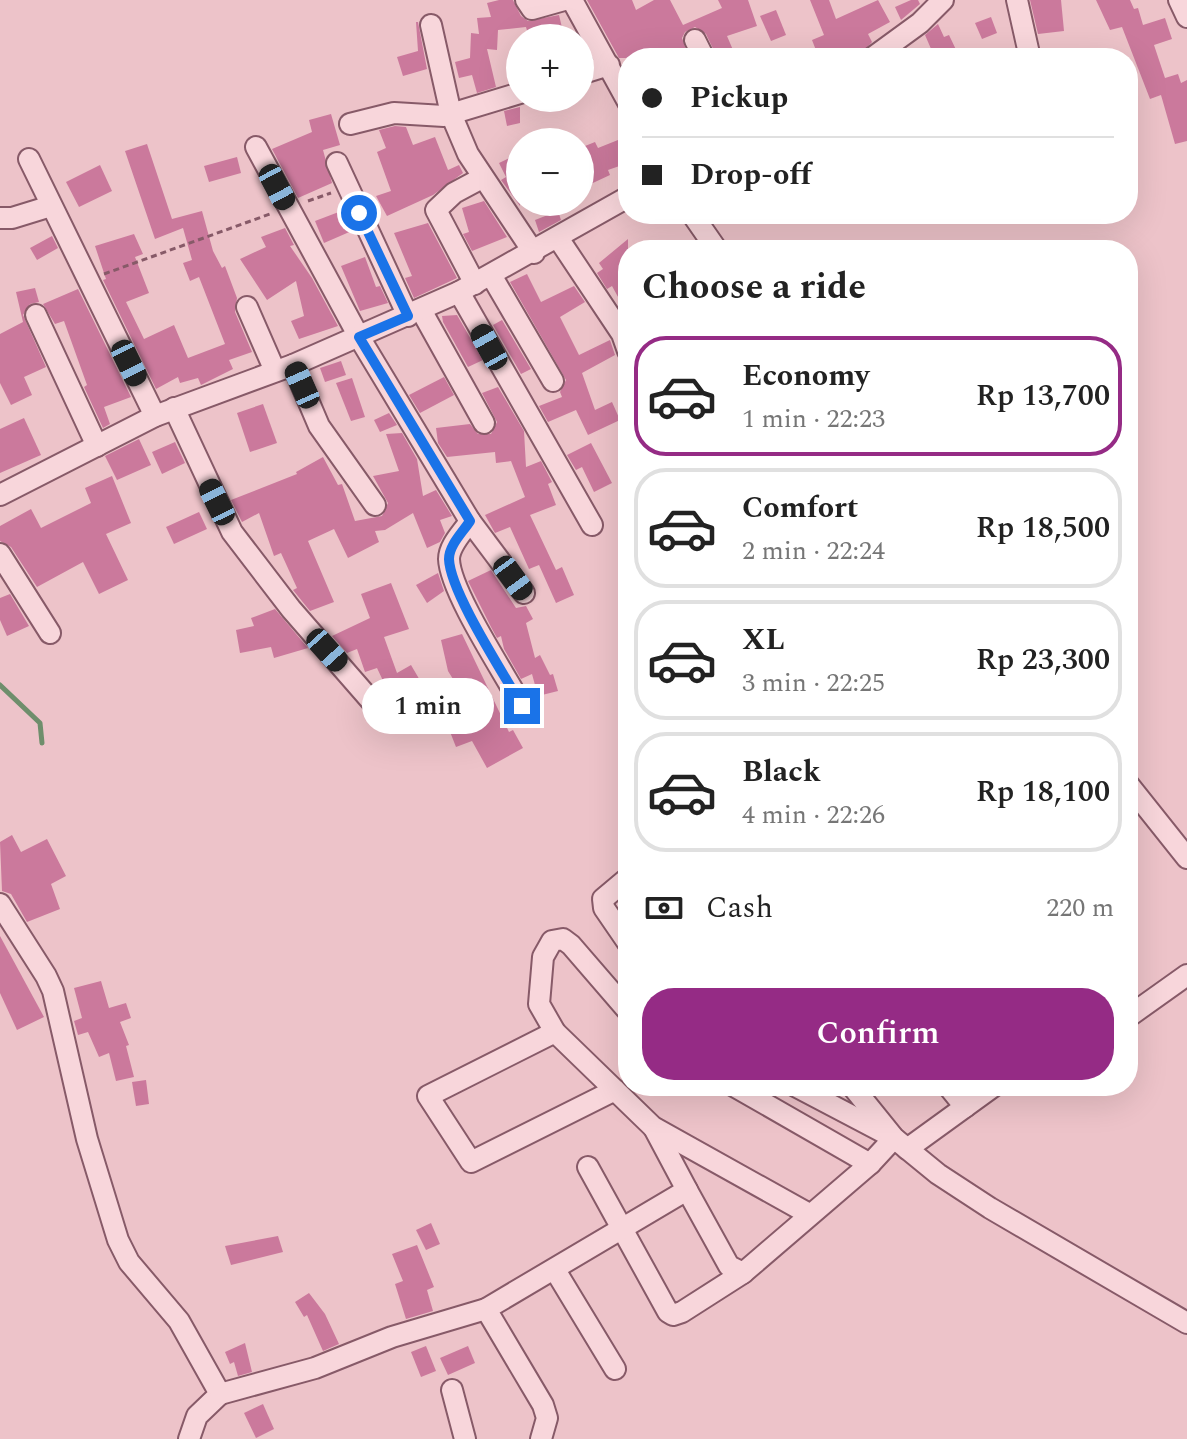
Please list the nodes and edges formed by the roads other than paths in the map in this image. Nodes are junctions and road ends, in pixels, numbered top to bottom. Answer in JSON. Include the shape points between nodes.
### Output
{"nodes":[{"id":1,"x":526,"y":0,"type":"edge"},
{"id":2,"x":564,"y":0,"type":"edge"},
{"id":3,"x":572,"y":0,"type":"edge"},
{"id":4,"x":943,"y":0,"type":"edge"},
{"id":5,"x":1017,"y":0,"type":"edge"},
{"id":6,"x":1179,"y":0,"type":"edge"},
{"id":7,"x":1187,"y":17,"type":"edge"},
{"id":8,"x":431,"y":25,"type":"dead end"},
{"id":9,"x":886,"y":48,"type":"edge"},
{"id":10,"x":1028,"y":48,"type":"edge"},
{"id":11,"x":609,"y":65,"type":"junction"},
{"id":12,"x":594,"y":70,"type":"edge"},
{"id":13,"x":618,"y":83,"type":"edge"},
{"id":14,"x":506,"y":97,"type":"edge"},
{"id":15,"x":451,"y":114,"type":"junction"},
{"id":16,"x":350,"y":124,"type":"dead end"},
{"id":17,"x":256,"y":147,"type":"dead end"},
{"id":18,"x":29,"y":159,"type":"dead end"},
{"id":19,"x":337,"y":163,"type":"dead end"},
{"id":20,"x":482,"y":178,"type":"junction"},
{"id":21,"x":618,"y":203,"type":"edge"},
{"id":22,"x":51,"y":206,"type":"junction"},
{"id":23,"x":0,"y":218,"type":"edge"},
{"id":24,"x":558,"y":238,"type":"junction"},
{"id":25,"x":534,"y":253,"type":"junction"},
{"id":26,"x":475,"y":284,"type":"junction"},
{"id":27,"x":247,"y":307,"type":"dead end"},
{"id":28,"x":415,"y":313,"type":"junction"},
{"id":29,"x":36,"y":315,"type":"dead end"},
{"id":30,"x":618,"y":328,"type":"edge"},
{"id":31,"x":359,"y":337,"type":"junction"},
{"id":32,"x":284,"y":368,"type":"junction"},
{"id":33,"x":553,"y":381,"type":"dead end"},
{"id":34,"x":174,"y":408,"type":"junction"},
{"id":35,"x":155,"y":416,"type":"junction"},
{"id":36,"x":484,"y":423,"type":"dead end"},
{"id":37,"x":97,"y":446,"type":"junction"},
{"id":38,"x":0,"y":495,"type":"edge"},
{"id":39,"x":375,"y":505,"type":"dead end"},
{"id":40,"x":470,"y":521,"type":"junction"},
{"id":41,"x":592,"y":525,"type":"dead end"},
{"id":42,"x":0,"y":554,"type":"edge"},
{"id":43,"x":524,"y":593,"type":"dead end"},
{"id":44,"x":50,"y":633,"type":"dead end"},
{"id":45,"x":522,"y":706,"type":"dead end"},
{"id":46,"x":380,"y":711,"type":"dead end"},
{"id":47,"x":1138,"y":797,"type":"edge"},
{"id":48,"x":1187,"y":858,"type":"edge"},
{"id":49,"x":618,"y":886,"type":"edge"},
{"id":50,"x":0,"y":904,"type":"edge"},
{"id":51,"x":618,"y":928,"type":"edge"},
{"id":52,"x":1187,"y":975,"type":"edge"},
{"id":53,"x":618,"y":999,"type":"edge"},
{"id":54,"x":1138,"y":1010,"type":"edge"},
{"id":55,"x":555,"y":1032,"type":"junction"},
{"id":56,"x":615,"y":1090,"type":"junction"},
{"id":57,"x":618,"y":1093,"type":"edge"},
{"id":58,"x":621,"y":1096,"type":"edge"},
{"id":59,"x":759,"y":1096,"type":"edge"},
{"id":60,"x":810,"y":1096,"type":"edge"},
{"id":61,"x":858,"y":1096,"type":"edge"},
{"id":62,"x":956,"y":1096,"type":"edge"},
{"id":63,"x":980,"y":1096,"type":"edge"},
{"id":64,"x":965,"y":1107,"type":"junction"},
{"id":65,"x":653,"y":1127,"type":"junction"},
{"id":66,"x":889,"y":1149,"type":"junction"},
{"id":67,"x":588,"y":1167,"type":"dead end"},
{"id":68,"x":687,"y":1190,"type":"junction"},
{"id":69,"x":809,"y":1214,"type":"junction"},
{"id":70,"x":621,"y":1229,"type":"junction"},
{"id":71,"x":555,"y":1270,"type":"junction"},
{"id":72,"x":743,"y":1273,"type":"junction"},
{"id":73,"x":486,"y":1309,"type":"junction"},
{"id":74,"x":1187,"y":1323,"type":"edge"},
{"id":75,"x":615,"y":1369,"type":"dead end"},
{"id":76,"x":452,"y":1390,"type":"dead end"},
{"id":77,"x":220,"y":1394,"type":"junction"},
{"id":78,"x":189,"y":1439,"type":"edge"},
{"id":79,"x":465,"y":1439,"type":"edge"},
{"id":80,"x":541,"y":1439,"type":"edge"}],
"edges":[{"from":1,"to":2,"type":"street","via":[[539,10]]},
{"from":3,"to":11,"type":"street"},
{"from":4,"to":9,"type":"street"},
{"from":5,"to":10,"type":"street"},
{"from":6,"to":7,"type":"street"},
{"from":8,"to":15,"type":"street"},
{"from":11,"to":12,"type":"street"},
{"from":11,"to":13,"type":"street"},
{"from":14,"to":15,"type":"street"},
{"from":15,"to":16,"type":"street","via":[[394,113]]},
{"from":15,"to":20,"type":"street"},
{"from":17,"to":31,"type":"street"},
{"from":18,"to":22,"type":"street"},
{"from":19,"to":28,"type":"street"},
{"from":20,"to":25,"type":"street"},
{"from":20,"to":26,"type":"street","via":[[436,210]]},
{"from":21,"to":24,"type":"street"},
{"from":22,"to":23,"type":"street"},
{"from":22,"to":35,"type":"street"},
{"from":24,"to":25,"type":"street"},
{"from":24,"to":30,"type":"street"},
{"from":25,"to":26,"type":"street"},
{"from":26,"to":28,"type":"street"},
{"from":26,"to":33,"type":"street"},
{"from":26,"to":41,"type":"street"},
{"from":27,"to":32,"type":"street"},
{"from":28,"to":31,"type":"street"},
{"from":28,"to":36,"type":"street"},
{"from":29,"to":37,"type":"street"},
{"from":31,"to":32,"type":"street"},
{"from":31,"to":40,"type":"street"},
{"from":32,"to":34,"type":"street"},
{"from":32,"to":39,"type":"street"},
{"from":34,"to":35,"type":"street"},
{"from":34,"to":46,"type":"street","via":[[232,532]]},
{"from":35,"to":37,"type":"street"},
{"from":37,"to":38,"type":"street"},
{"from":40,"to":43,"type":"street"},
{"from":40,"to":45,"type":"street","via":[[451,548],[449,561],[459,591]]},
{"from":42,"to":44,"type":"street"},
{"from":47,"to":48,"type":"street"},
{"from":49,"to":51,"type":"street","via":[[603,899]]},
{"from":50,"to":77,"type":"street","via":[[53,991],[99,1183],[129,1262],[179,1321]]},
{"from":52,"to":54,"type":"street"},
{"from":53,"to":55,"type":"street","via":[[571,945],[557,938],[543,957],[539,1004]]},
{"from":55,"to":56,"type":"street"},
{"from":55,"to":56,"type":"street","via":[[428,1096],[471,1162]]},
{"from":56,"to":57,"type":"street"},
{"from":58,"to":65,"type":"street"},
{"from":59,"to":66,"type":"street"},
{"from":60,"to":66,"type":"street"},
{"from":61,"to":66,"type":"street"},
{"from":62,"to":64,"type":"street"},
{"from":63,"to":64,"type":"street"},
{"from":64,"to":66,"type":"street"},
{"from":65,"to":68,"type":"street"},
{"from":65,"to":69,"type":"street"},
{"from":66,"to":69,"type":"street"},
{"from":66,"to":74,"type":"street"},
{"from":67,"to":70,"type":"street"},
{"from":68,"to":70,"type":"street"},
{"from":68,"to":72,"type":"street","via":[[729,1266]]},
{"from":69,"to":72,"type":"street"},
{"from":70,"to":71,"type":"street"},
{"from":70,"to":72,"type":"street","via":[[673,1315]]},
{"from":71,"to":73,"type":"street"},
{"from":71,"to":75,"type":"street"},
{"from":73,"to":77,"type":"street","via":[[392,1337],[315,1368]]},
{"from":73,"to":80,"type":"street","via":[[543,1405],[547,1418]]},
{"from":76,"to":79,"type":"street"},
{"from":77,"to":78,"type":"street","via":[[197,1416]]}]}
